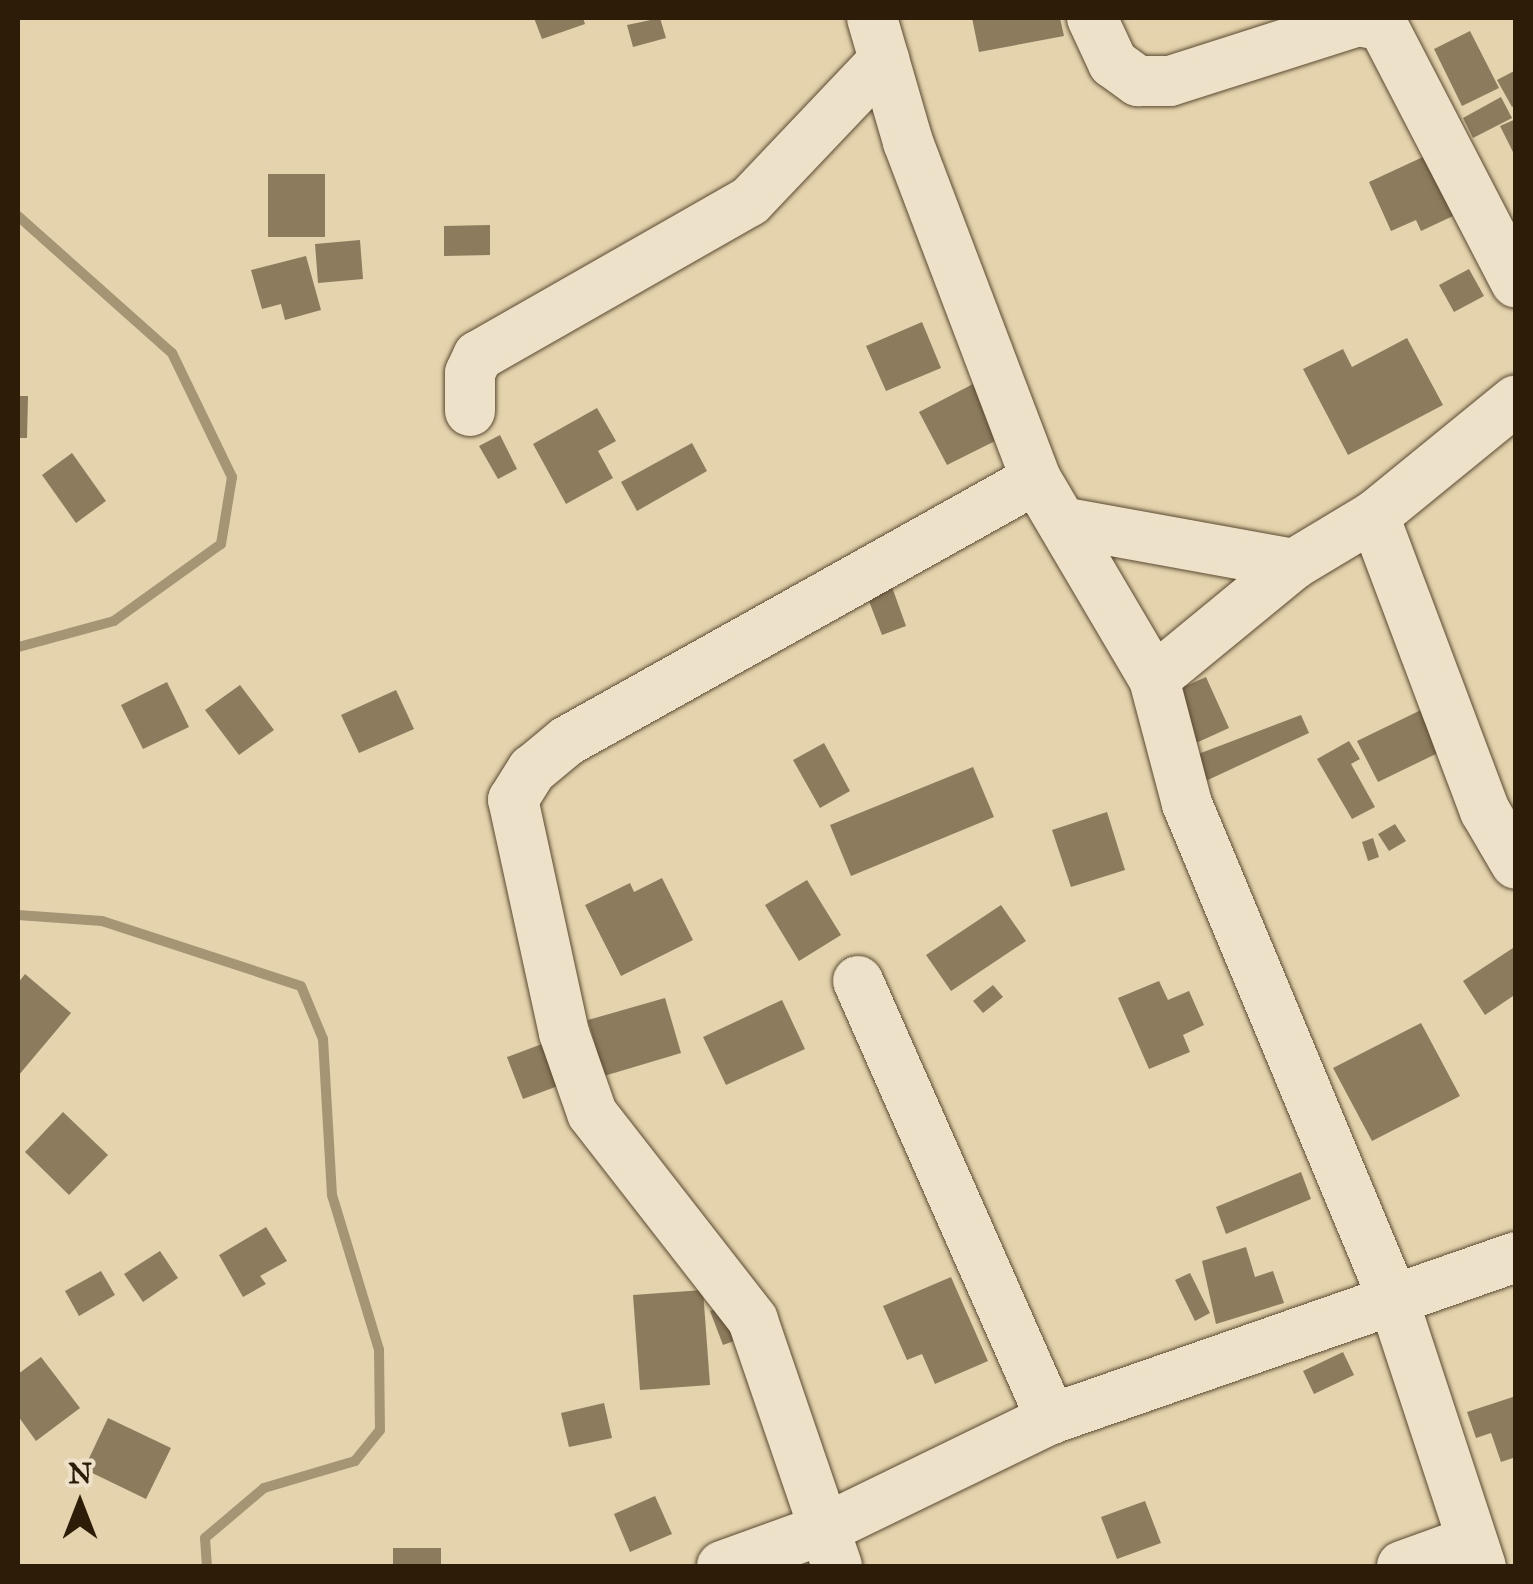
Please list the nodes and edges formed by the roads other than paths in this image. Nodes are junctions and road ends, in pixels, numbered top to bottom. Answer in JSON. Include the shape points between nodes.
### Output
{"nodes":[{"id":1,"x":1092,"y":18,"type":"edge"},
{"id":2,"x":878,"y":38,"type":"edge"},
{"id":3,"x":1516,"y":283,"type":"edge"},
{"id":4,"x":1516,"y":400,"type":"edge"},
{"id":5,"x":470,"y":410,"type":"dead end"},
{"id":6,"x":1036,"y":480,"type":"junction"},
{"id":7,"x":1374,"y":516,"type":"junction"},
{"id":8,"x":1062,"y":522,"type":"junction"},
{"id":9,"x":1294,"y":564,"type":"junction"},
{"id":10,"x":1154,"y":679,"type":"junction"},
{"id":11,"x":1516,"y":864,"type":"edge"},
{"id":12,"x":858,"y":981,"type":"dead end"},
{"id":13,"x":1516,"y":1257,"type":"edge"},
{"id":14,"x":1393,"y":1299,"type":"junction"},
{"id":15,"x":1051,"y":1418,"type":"junction"},
{"id":16,"x":831,"y":1548,"type":"edge"},
{"id":17,"x":1476,"y":1554,"type":"edge"},
{"id":18,"x":722,"y":1566,"type":"edge"},
{"id":19,"x":1402,"y":1566,"type":"edge"}],
"edges":[{"from":1,"to":3,"type":"street","via":[[1113,63],[1138,81],[1170,81],[1358,21],[1383,26]]},
{"from":2,"to":5,"type":"street","via":[[750,202],[478,356],[470,373]]},
{"from":2,"to":6,"type":"street","via":[[908,142]]},
{"from":4,"to":7,"type":"street"},
{"from":6,"to":8,"type":"street"},
{"from":6,"to":16,"type":"street","via":[[567,741],[532,770],[514,800],[564,1033],[592,1113],[753,1320]]},
{"from":7,"to":9,"type":"street"},
{"from":7,"to":11,"type":"street","via":[[1485,810]]},
{"from":8,"to":9,"type":"street"},
{"from":8,"to":10,"type":"street"},
{"from":9,"to":10,"type":"street"},
{"from":10,"to":14,"type":"street","via":[[1186,804]]},
{"from":12,"to":15,"type":"street"},
{"from":13,"to":14,"type":"street"},
{"from":14,"to":15,"type":"street"},
{"from":14,"to":17,"type":"street"},
{"from":15,"to":16,"type":"street"},
{"from":16,"to":18,"type":"street"},
{"from":17,"to":19,"type":"street"}]}
